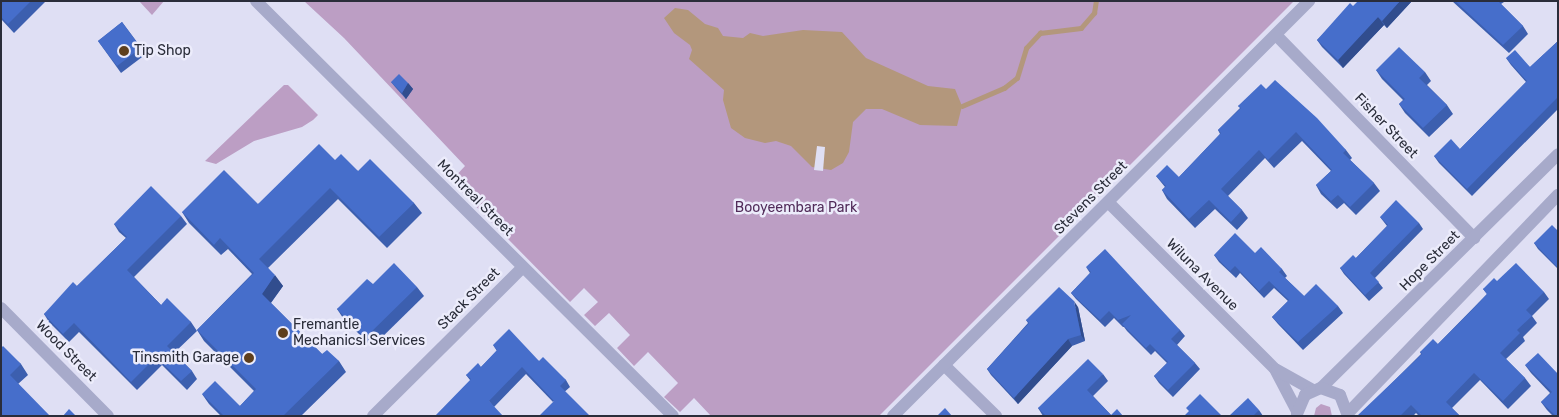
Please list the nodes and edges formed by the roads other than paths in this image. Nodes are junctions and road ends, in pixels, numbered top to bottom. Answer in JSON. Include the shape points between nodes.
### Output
{"nodes":[{"id":1,"x":256,"y":1,"type":"edge"},
{"id":2,"x":1309,"y":1,"type":"edge"},
{"id":3,"x":1276,"y":35,"type":"junction"},
{"id":4,"x":1558,"y":154,"type":"edge"},
{"id":5,"x":1558,"y":194,"type":"edge"},
{"id":6,"x":1108,"y":202,"type":"junction"},
{"id":7,"x":1474,"y":238,"type":"junction"},
{"id":8,"x":523,"y":267,"type":"junction"},
{"id":9,"x":1,"y":308,"type":"edge"},
{"id":10,"x":944,"y":364,"type":"junction"},
{"id":11,"x":1275,"y":369,"type":"junction"},
{"id":12,"x":1317,"y":389,"type":"junction"},
{"id":13,"x":1297,"y":413,"type":"edge"},
{"id":14,"x":1348,"y":414,"type":"edge"},
{"id":15,"x":108,"y":416,"type":"edge"},
{"id":16,"x":373,"y":416,"type":"edge"},
{"id":17,"x":673,"y":416,"type":"edge"},
{"id":18,"x":893,"y":416,"type":"edge"},
{"id":19,"x":996,"y":416,"type":"edge"}],
"edges":[{"from":1,"to":8,"type":"street","name":"Montreal Street"},
{"from":2,"to":3,"type":"street","name":"Stevens Street"},
{"from":3,"to":6,"type":"street","name":"Stevens Street"},
{"from":3,"to":7,"type":"street","name":"Fisher Street"},
{"from":4,"to":7,"type":"street","name":"Hope Street"},
{"from":5,"to":14,"type":"street"},
{"from":6,"to":10,"type":"street","name":"Stevens Street"},
{"from":6,"to":11,"type":"street","name":"Wiluna Avenue"},
{"from":7,"to":12,"type":"street","name":"Hope Street"},
{"from":8,"to":16,"type":"street","name":"Stack Street"},
{"from":8,"to":17,"type":"street","name":"Montreal Street"},
{"from":9,"to":15,"type":"street","name":"Wood Street"},
{"from":10,"to":18,"type":"street","name":"Stevens Street"},
{"from":10,"to":19,"type":"street"},
{"from":11,"to":12,"type":"street","name":"Wiluna Avenue"},
{"from":11,"to":13,"type":"street","name":"Wiluna Avenue"},
{"from":12,"to":13,"type":"street","name":"Hope Street","via":[[1300,402]]},
{"from":12,"to":14,"type":"street","name":"Wiluna Avenue","via":[[1340,395]]}]}
